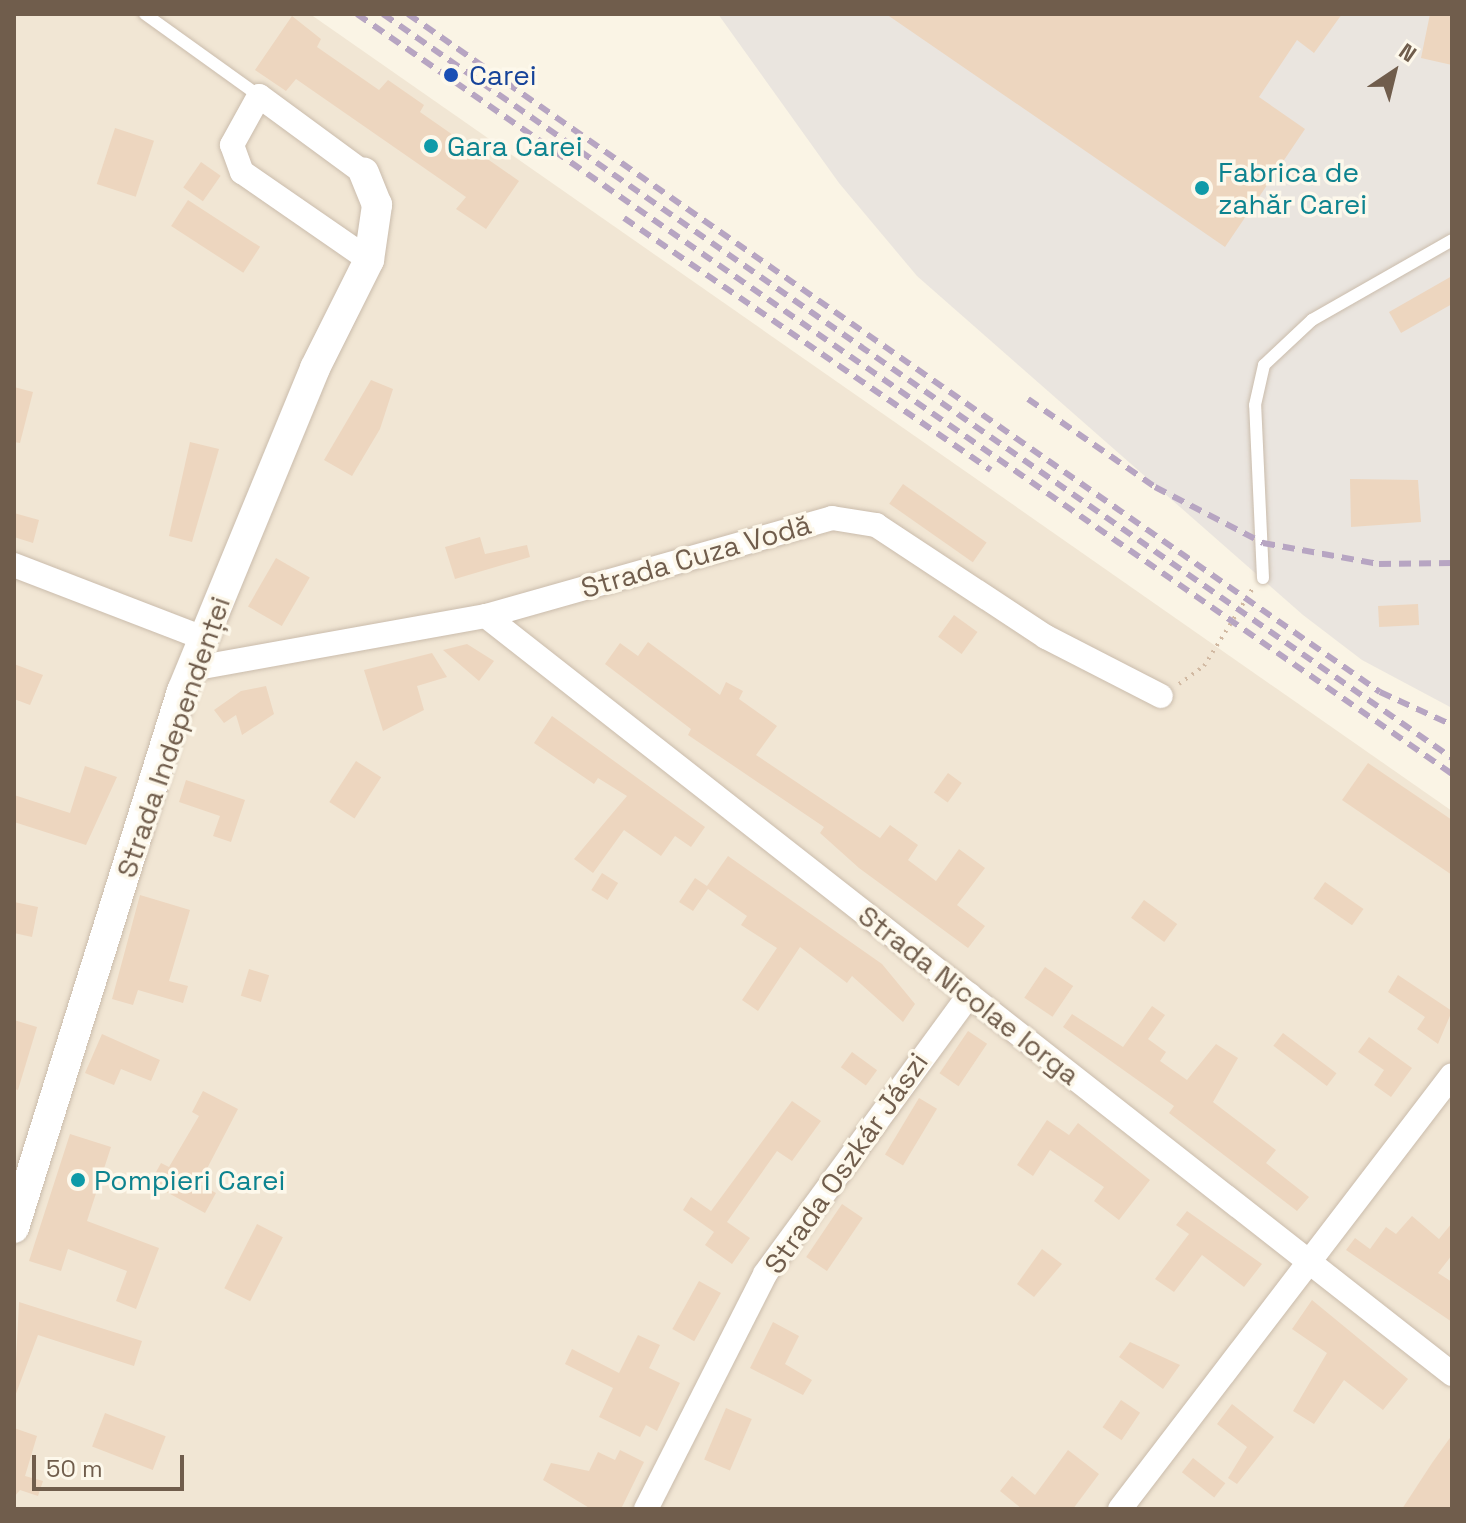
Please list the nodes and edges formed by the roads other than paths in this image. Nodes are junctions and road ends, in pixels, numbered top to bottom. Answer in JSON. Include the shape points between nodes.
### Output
{"nodes":[{"id":1,"x":145,"y":14,"type":"edge"},
{"id":2,"x":259,"y":96,"type":"junction"},
{"id":3,"x":364,"y":173,"type":"joint"},
{"id":4,"x":1452,"y":240,"type":"edge"},
{"id":5,"x":369,"y":260,"type":"junction"},
{"id":6,"x":14,"y":565,"type":"edge"},
{"id":7,"x":1263,"y":578,"type":"road end"},
{"id":8,"x":486,"y":616,"type":"junction"},
{"id":9,"x":203,"y":638,"type":"junction"},
{"id":10,"x":191,"y":669,"type":"junction"},
{"id":11,"x":1161,"y":696,"type":"road end"},
{"id":12,"x":969,"y":995,"type":"junction"},
{"id":13,"x":1452,"y":1075,"type":"edge"},
{"id":14,"x":14,"y":1228,"type":"edge"},
{"id":15,"x":1312,"y":1262,"type":"junction"},
{"id":16,"x":1452,"y":1374,"type":"edge"},
{"id":17,"x":646,"y":1509,"type":"edge"},
{"id":18,"x":1120,"y":1509,"type":"edge"}],
"edges":[{"from":1,"to":2,"type":"lane","name":"Strada Independenței"},
{"from":2,"to":3,"type":"street","name":"Strada Independenței"},
{"from":2,"to":5,"type":"street","via":[[232,145],[242,172]]},
{"from":3,"to":5,"type":"street","name":"Strada Independenței","via":[[377,205]]},
{"from":4,"to":7,"type":"lane","via":[[1312,320],[1264,365],[1255,405]]},
{"from":5,"to":9,"type":"street","name":"Strada Independenței","via":[[315,368]]},
{"from":6,"to":9,"type":"street"},
{"from":8,"to":10,"type":"street","name":"Strada Cuza Vodă"},
{"from":8,"to":11,"type":"street","name":"Strada Cuza Vodă","via":[[832,518],[858,518],[1046,637]]},
{"from":8,"to":12,"type":"street","name":"Strada Nicolae Iorga"},
{"from":9,"to":10,"type":"street","name":"Strada Independenței"},
{"from":10,"to":14,"type":"street","name":"Strada Independenței"},
{"from":12,"to":15,"type":"street","name":"Strada Nicolae Iorga"},
{"from":12,"to":17,"type":"street","name":"Strada Oszkár Jászi","via":[[820,1189],[765,1274]]},
{"from":13,"to":15,"type":"street"},
{"from":15,"to":16,"type":"street","name":"Strada Nicolae Iorga"},
{"from":15,"to":18,"type":"street"}]}
